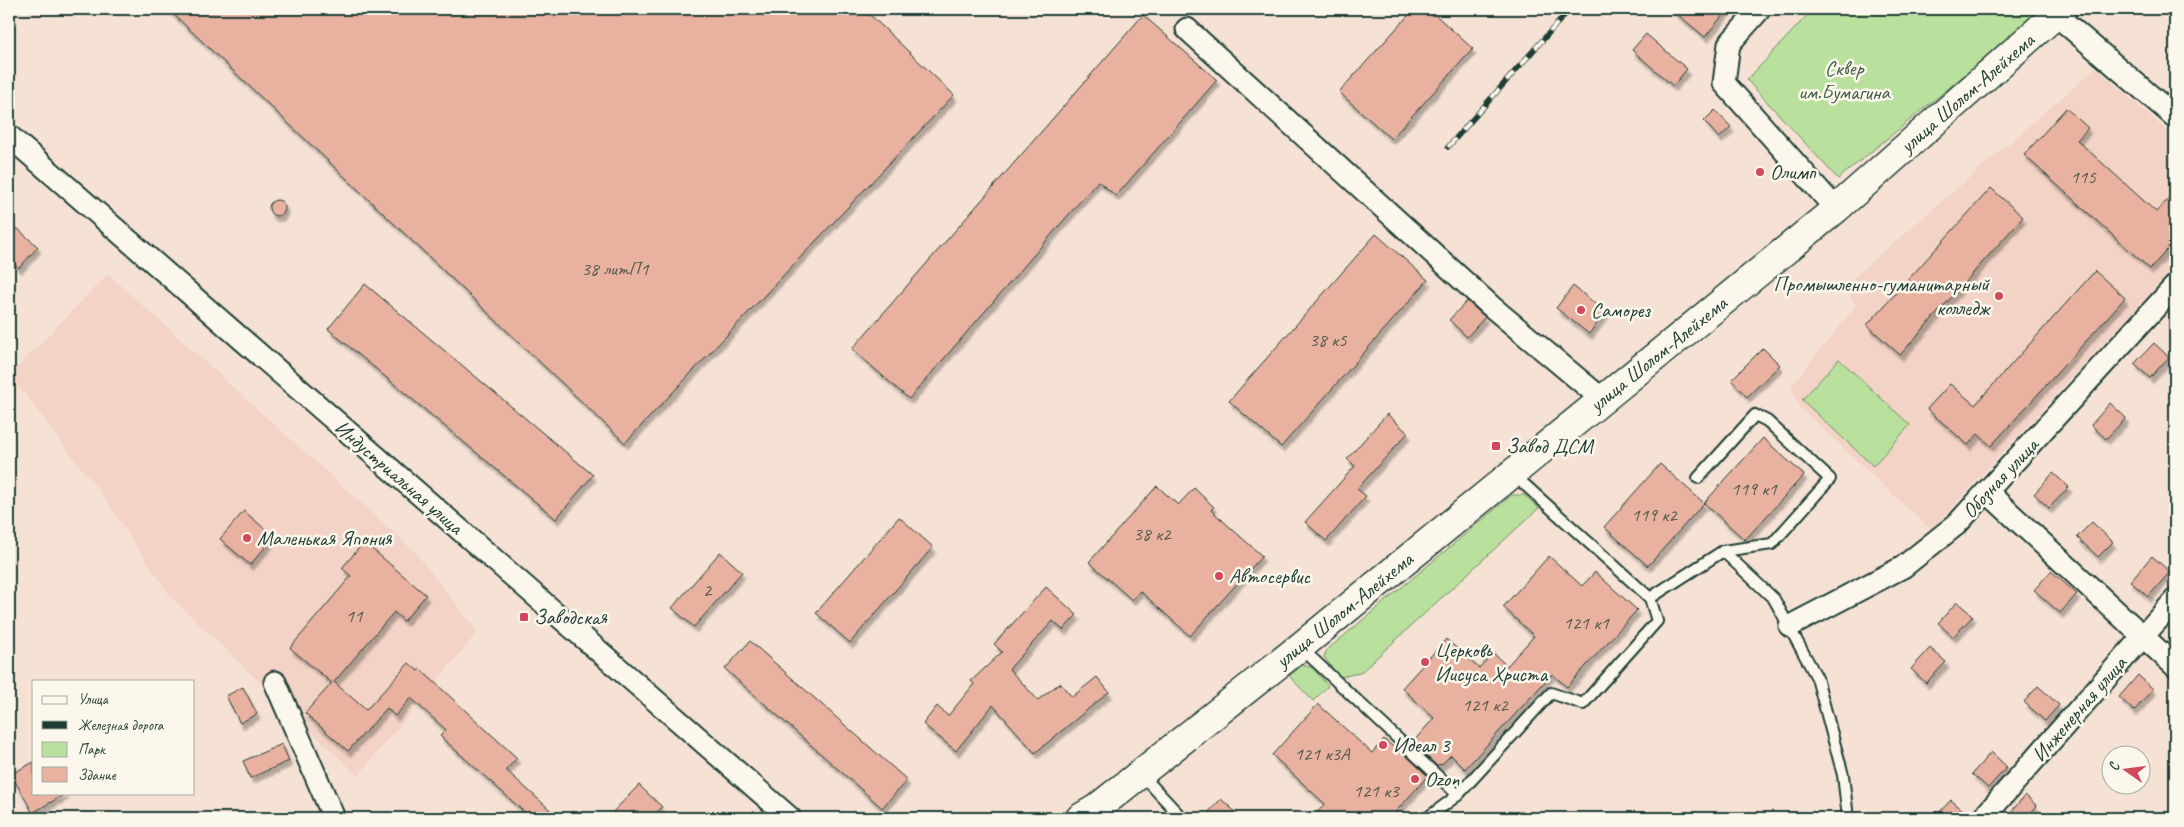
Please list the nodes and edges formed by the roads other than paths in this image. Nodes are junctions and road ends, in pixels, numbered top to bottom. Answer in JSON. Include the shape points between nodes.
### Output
{"nodes":[{"id":1,"x":1760,"y":9,"type":"edge"},
{"id":2,"x":2059,"y":12,"type":"edge"},
{"id":3,"x":1187,"y":29,"type":"dead end"},
{"id":4,"x":2175,"y":117,"type":"edge"},
{"id":5,"x":10,"y":138,"type":"edge"},
{"id":6,"x":1836,"y":209,"type":"junction"},
{"id":7,"x":2175,"y":286,"type":"edge"},
{"id":8,"x":1602,"y":398,"type":"junction"},
{"id":9,"x":1512,"y":472,"type":"junction"},
{"id":10,"x":1698,"y":478,"type":"dead end"},
{"id":11,"x":1988,"y":492,"type":"junction"},
{"id":12,"x":1723,"y":551,"type":"junction"},
{"id":13,"x":1650,"y":598,"type":"junction"},
{"id":14,"x":2175,"y":600,"type":"edge"},
{"id":15,"x":1790,"y":626,"type":"junction"},
{"id":16,"x":2143,"y":636,"type":"junction"},
{"id":17,"x":1300,"y":647,"type":"junction"},
{"id":18,"x":2175,"y":666,"type":"edge"},
{"id":19,"x":274,"y":682,"type":"dead end"},
{"id":20,"x":1140,"y":773,"type":"junction"},
{"id":21,"x":1458,"y":795,"type":"junction"},
{"id":22,"x":334,"y":818,"type":"edge"},
{"id":23,"x":790,"y":818,"type":"edge"},
{"id":24,"x":1080,"y":818,"type":"edge"},
{"id":25,"x":1182,"y":818,"type":"edge"},
{"id":26,"x":1427,"y":818,"type":"edge"},
{"id":27,"x":1848,"y":818,"type":"edge"},
{"id":28,"x":1983,"y":818,"type":"edge"}],
"edges":[{"from":1,"to":6,"type":"street","via":[[1729,44],[1724,83]]},
{"from":2,"to":4,"type":"street"},
{"from":2,"to":6,"type":"main road","name":"улица Шолом-Алейхема"},
{"from":3,"to":8,"type":"street","via":[[1492,308]]},
{"from":5,"to":23,"type":"street","name":"Индустриальная улица"},
{"from":6,"to":8,"type":"main road","name":"улица Шолом-Алейхема"},
{"from":7,"to":11,"type":"street","name":"Обозная улица"},
{"from":8,"to":9,"type":"main road","name":"улица Шолом-Алейхема"},
{"from":9,"to":13,"type":"lane"},
{"from":9,"to":17,"type":"main road","name":"улица Шолом-Алейхема"},
{"from":10,"to":12,"type":"lane","via":[[1755,415],[1767,421],[1830,479],[1772,544]]},
{"from":11,"to":15,"type":"street","name":"Обозная улица","via":[[1957,524],[1903,567]]},
{"from":11,"to":16,"type":"street"},
{"from":12,"to":13,"type":"lane"},
{"from":12,"to":15,"type":"lane","via":[[1774,599]]},
{"from":13,"to":21,"type":"lane","via":[[1657,620],[1584,704],[1551,693]]},
{"from":14,"to":16,"type":"street","name":"Инженерная улица"},
{"from":15,"to":27,"type":"lane","via":[[1817,678],[1843,775]]},
{"from":16,"to":18,"type":"street"},
{"from":16,"to":28,"type":"street","name":"Инженерная улица"},
{"from":17,"to":20,"type":"main road","name":"улица Шолом-Алейхема"},
{"from":17,"to":21,"type":"lane"},
{"from":19,"to":22,"type":"street"},
{"from":20,"to":24,"type":"main road","name":"улица Шолом-Алейхема"},
{"from":20,"to":25,"type":"lane"},
{"from":21,"to":26,"type":"lane"}]}
